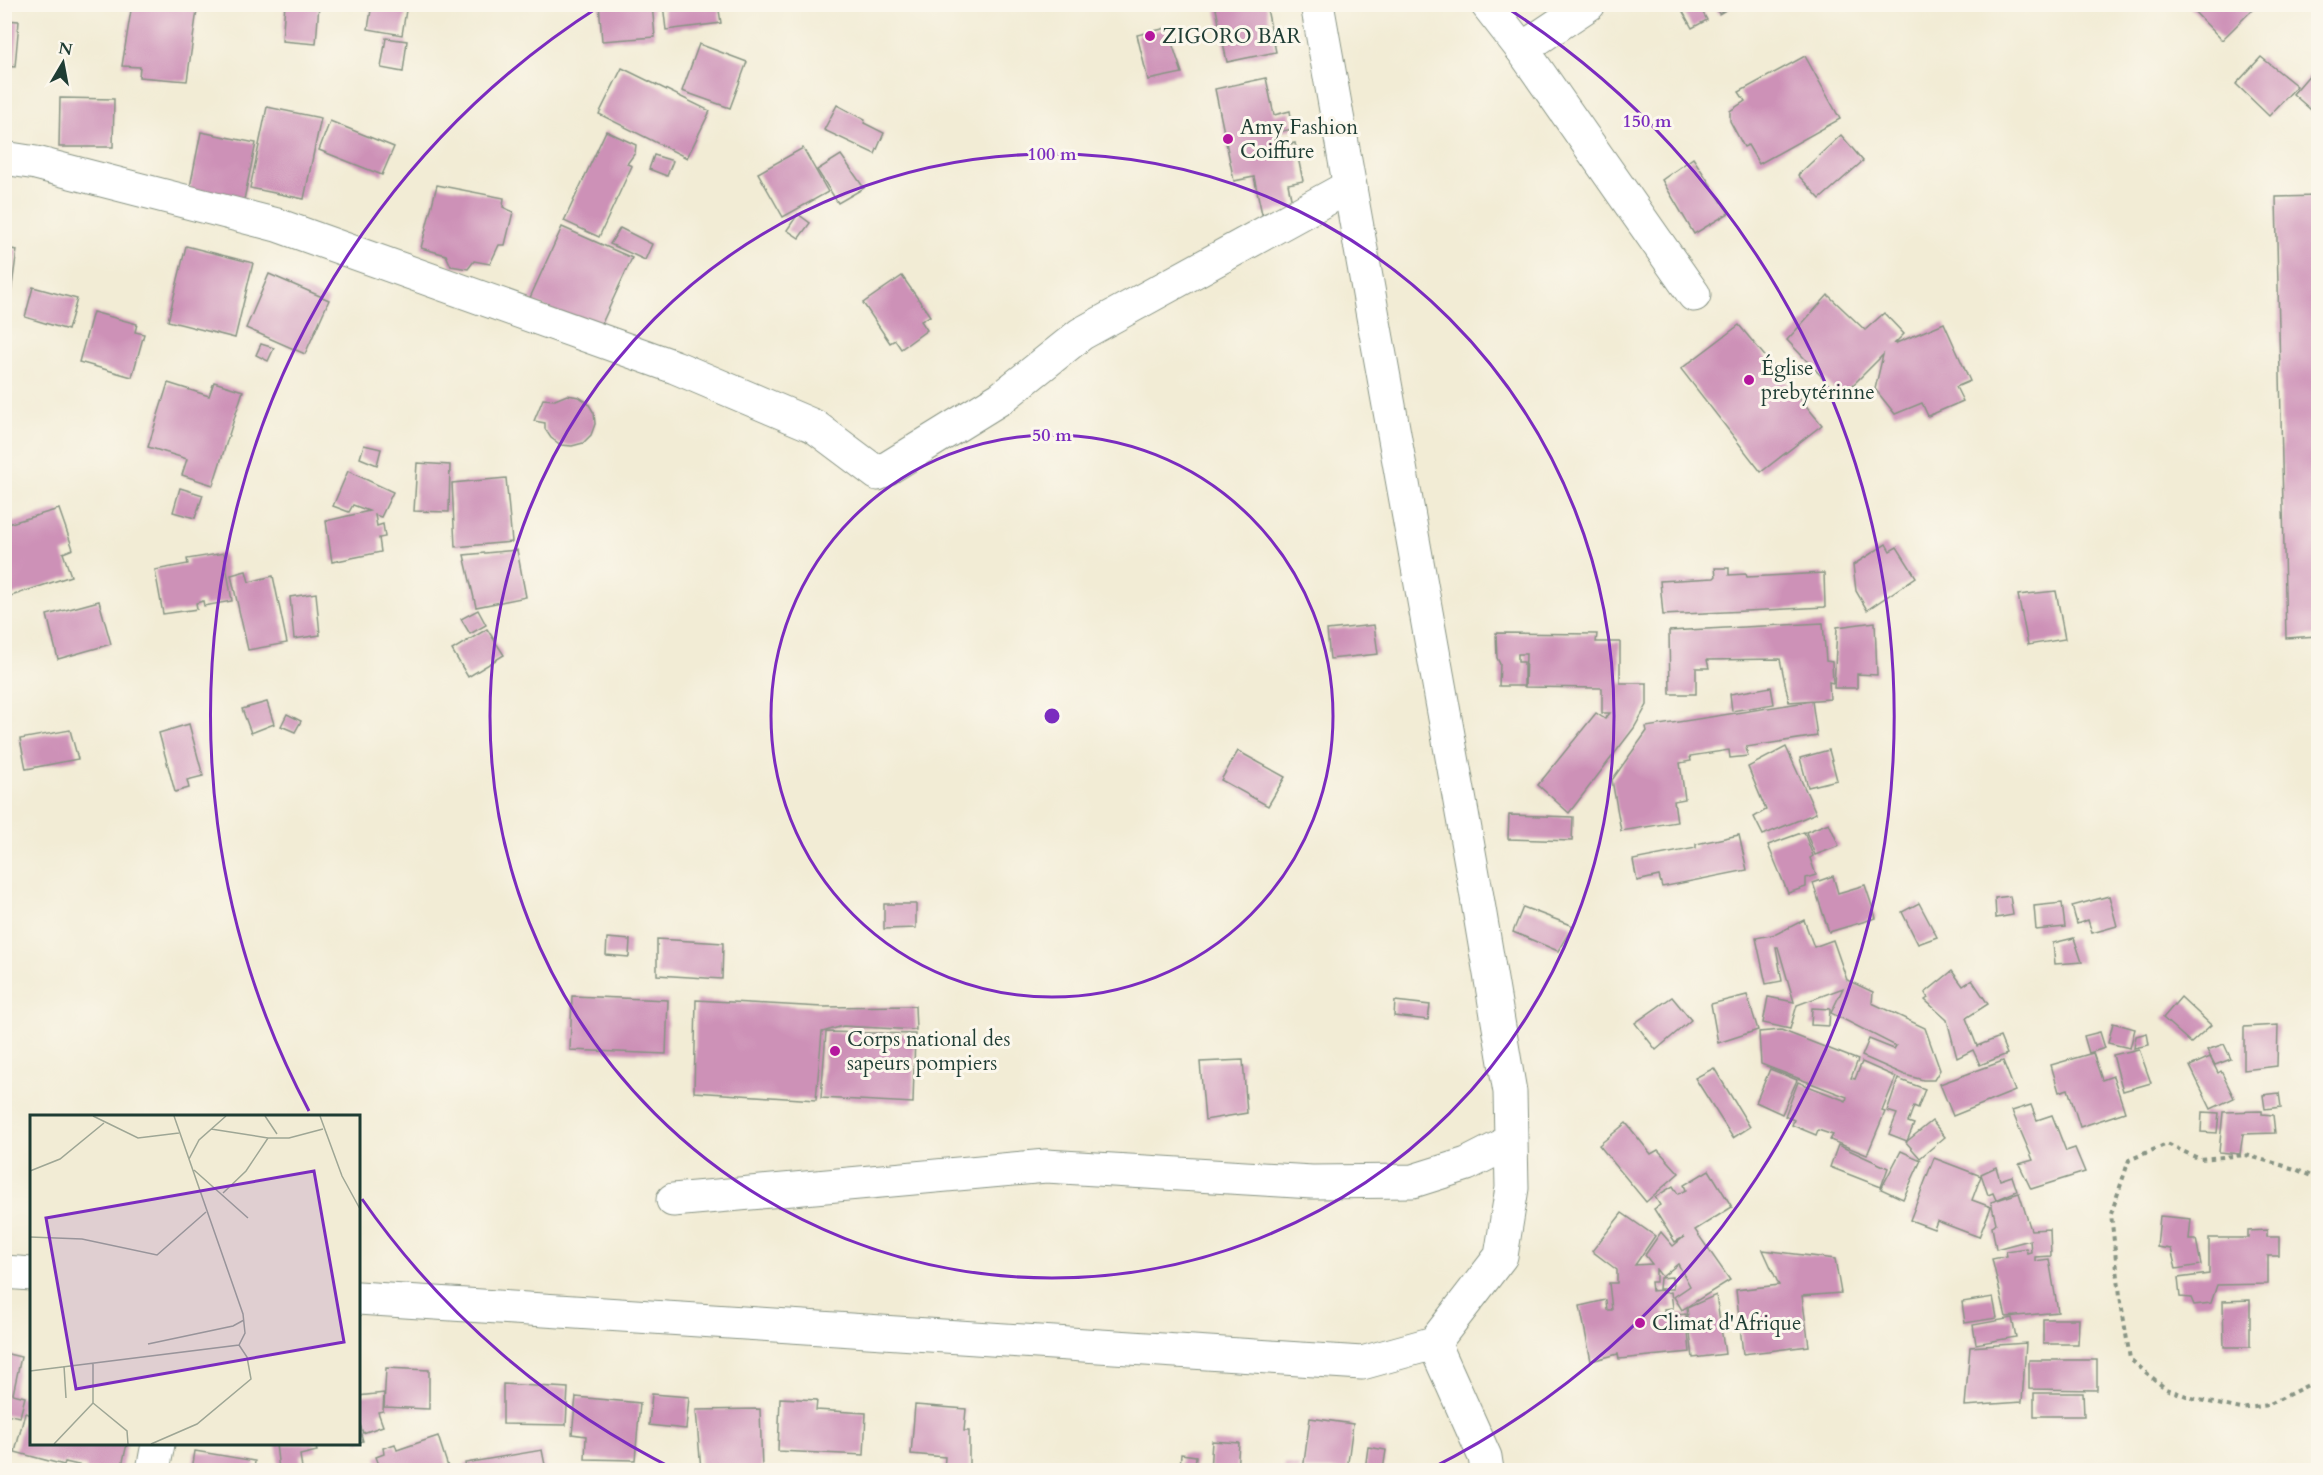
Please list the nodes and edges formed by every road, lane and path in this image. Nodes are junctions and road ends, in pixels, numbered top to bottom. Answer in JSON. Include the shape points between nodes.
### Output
{"nodes":[{"id":1,"x":1317,"y":4,"type":"edge"},
{"id":2,"x":1488,"y":4,"type":"edge"},
{"id":3,"x":1589,"y":4,"type":"edge"},
{"id":4,"x":1522,"y":49,"type":"junction"},
{"id":5,"x":4,"y":158,"type":"edge"},
{"id":6,"x":1350,"y":186,"type":"junction"},
{"id":7,"x":1694,"y":295,"type":"dead end"},
{"id":8,"x":1510,"y":1142,"type":"junction"},
{"id":9,"x":2319,"y":1179,"type":"edge"},
{"id":10,"x":673,"y":1200,"type":"dead end"},
{"id":11,"x":4,"y":1272,"type":"edge"},
{"id":12,"x":30,"y":1274,"type":"edge"},
{"id":13,"x":360,"y":1298,"type":"edge"},
{"id":14,"x":1434,"y":1343,"type":"junction"},
{"id":15,"x":2319,"y":1380,"type":"edge"},
{"id":16,"x":158,"y":1445,"type":"edge"},
{"id":17,"x":153,"y":1470,"type":"edge"},
{"id":18,"x":1487,"y":1470,"type":"edge"}],
"edges":[{"from":1,"to":6,"type":"main road"},
{"from":2,"to":4,"type":"main road"},
{"from":3,"to":4,"type":"main road"},
{"from":4,"to":7,"type":"main road"},
{"from":5,"to":6,"type":"main road","via":[[277,225],[675,367],[814,426],[878,474],[1001,398],[1081,334]]},
{"from":6,"to":8,"type":"main road","via":[[1508,1080]]},
{"from":8,"to":10,"type":"main road","via":[[1467,1164],[1413,1181],[1312,1182],[1046,1166]]},
{"from":8,"to":14,"type":"main road","via":[[1512,1188],[1501,1256]]},
{"from":9,"to":15,"type":"path","via":[[2246,1155],[2200,1159],[2167,1144],[2129,1160],[2111,1214],[2130,1359],[2166,1389],[2241,1409],[2268,1405]]},
{"from":11,"to":12,"type":"main road"},
{"from":13,"to":14,"type":"main road","via":[[1362,1363]]},
{"from":14,"to":18,"type":"main road","via":[[1485,1457]]},
{"from":16,"to":17,"type":"main road"}]}
